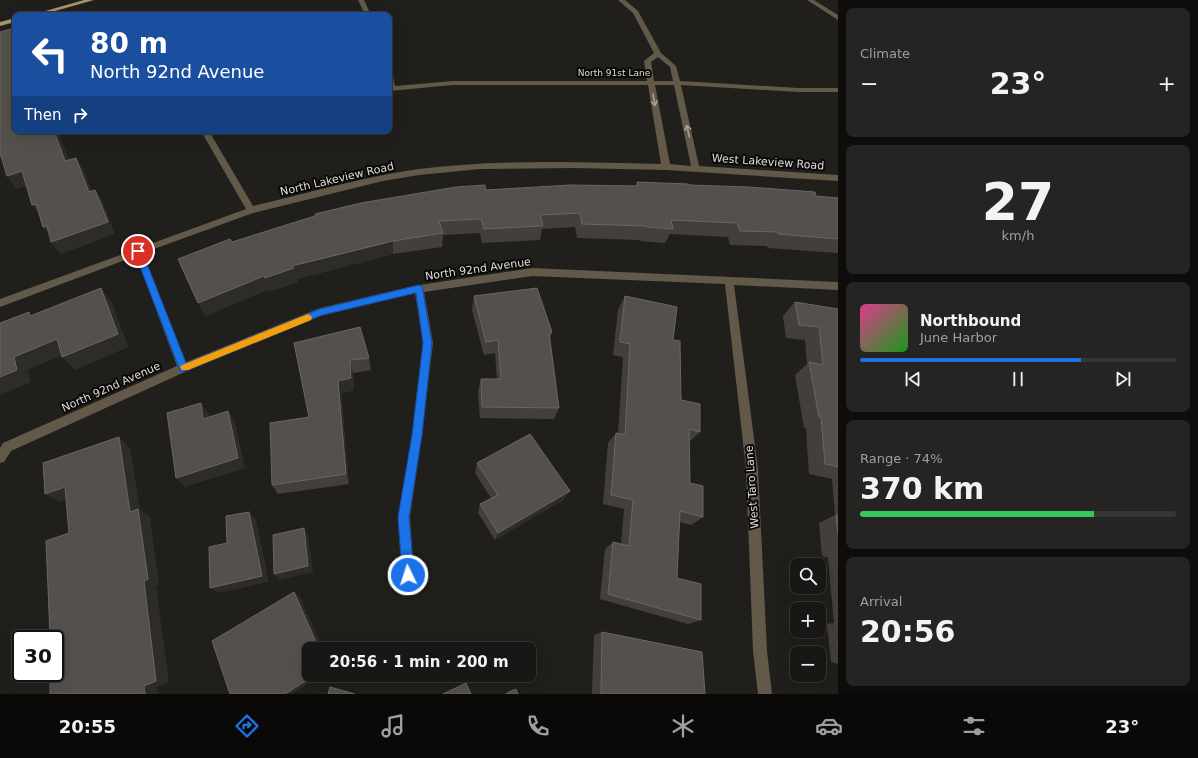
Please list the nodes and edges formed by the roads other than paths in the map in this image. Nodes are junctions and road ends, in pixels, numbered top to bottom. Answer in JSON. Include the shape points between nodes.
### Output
{"nodes":[{"id":1,"x":91,"y":0,"type":"edge"},
{"id":2,"x":361,"y":0,"type":"edge"},
{"id":3,"x":621,"y":0,"type":"edge"},
{"id":4,"x":810,"y":0,"type":"edge"},
{"id":5,"x":45,"y":12,"type":"edge"},
{"id":6,"x":367,"y":12,"type":"edge"},
{"id":7,"x":838,"y":18,"type":"edge"},
{"id":8,"x":12,"y":21,"type":"edge"},
{"id":9,"x":0,"y":24,"type":"edge"},
{"id":10,"x":658,"y":54,"type":"junction"},
{"id":11,"x":651,"y":83,"type":"junction"},
{"id":12,"x":677,"y":83,"type":"junction"},
{"id":13,"x":392,"y":89,"type":"edge"},
{"id":14,"x":838,"y":90,"type":"edge"},
{"id":15,"x":208,"y":134,"type":"edge"},
{"id":16,"x":666,"y":167,"type":"junction"},
{"id":17,"x":696,"y":169,"type":"junction"},
{"id":18,"x":838,"y":178,"type":"edge"},
{"id":19,"x":251,"y":210,"type":"junction"},
{"id":20,"x":138,"y":251,"type":"junction"},
{"id":21,"x":729,"y":281,"type":"junction"},
{"id":22,"x":838,"y":286,"type":"edge"},
{"id":23,"x":419,"y":289,"type":"junction"},
{"id":24,"x":0,"y":303,"type":"edge"},
{"id":25,"x":183,"y":368,"type":"junction"},
{"id":26,"x":0,"y":458,"type":"edge"},
{"id":27,"x":409,"y":589,"type":"dead end"},
{"id":28,"x":764,"y":694,"type":"edge"}],
"edges":[{"from":1,"to":5,"type":"main road"},
{"from":2,"to":6,"type":"street"},
{"from":3,"to":10,"type":"street","via":[[636,12]]},
{"from":4,"to":7,"type":"street"},
{"from":8,"to":9,"type":"main road"},
{"from":10,"to":11,"type":"street","via":[[647,61]]},
{"from":10,"to":12,"type":"street","via":[[673,66]]},
{"from":11,"to":12,"type":"street","name":"North 91st Lane"},
{"from":11,"to":13,"type":"street","name":"North 91st Lane","via":[[453,83]]},
{"from":11,"to":16,"type":"street","one_way":true},
{"from":12,"to":14,"type":"street","name":"North 91st Lane"},
{"from":17,"to":12,"type":"street","one_way":true},
{"from":15,"to":19,"type":"street"},
{"from":16,"to":17,"type":"street","name":"North Lakeview Road"},
{"from":16,"to":19,"type":"street","name":"North Lakeview Road","via":[[480,166],[434,170],[383,178]]},
{"from":17,"to":18,"type":"street","name":"West Lakeview Road"},
{"from":19,"to":20,"type":"street","name":"North Lakeview Road"},
{"from":20,"to":24,"type":"street","name":"North Lakeview Road"},
{"from":20,"to":25,"type":"street"},
{"from":21,"to":22,"type":"street","name":"North 92nd Avenue"},
{"from":21,"to":23,"type":"street","name":"North 92nd Avenue","via":[[532,272]]},
{"from":21,"to":28,"type":"street","name":"West Taro Lane","via":[[752,469]]},
{"from":23,"to":25,"type":"street","name":"North 92nd Avenue","via":[[320,312]]},
{"from":23,"to":27,"type":"street","via":[[428,343],[404,517]]},
{"from":25,"to":26,"type":"street","name":"North 92nd Avenue","via":[[7,447]]}]}
